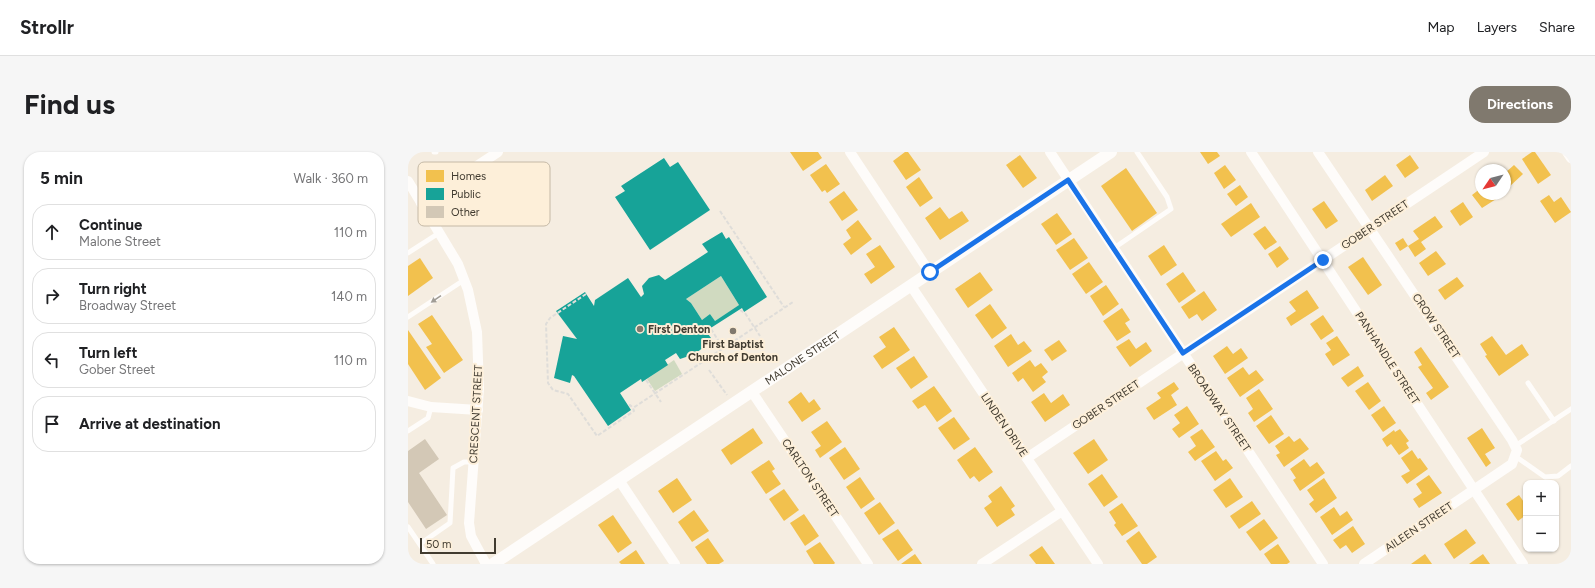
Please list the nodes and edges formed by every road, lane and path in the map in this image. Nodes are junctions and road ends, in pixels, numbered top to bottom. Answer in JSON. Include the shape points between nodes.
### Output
{"nodes":[{"id":1,"x":498,"y":152,"type":"edge"},
{"id":2,"x":850,"y":152,"type":"edge"},
{"id":3,"x":1050,"y":152,"type":"edge"},
{"id":4,"x":1111,"y":152,"type":"edge"},
{"id":5,"x":1138,"y":152,"type":"edge"},
{"id":6,"x":1251,"y":152,"type":"edge"},
{"id":7,"x":1318,"y":152,"type":"edge"},
{"id":8,"x":1484,"y":152,"type":"edge"},
{"id":9,"x":1567,"y":152,"type":"edge"},
{"id":10,"x":1571,"y":158,"type":"edge"},
{"id":11,"x":483,"y":162,"type":"edge"},
{"id":12,"x":1068,"y":180,"type":"junction"},
{"id":13,"x":408,"y":181,"type":"edge"},
{"id":14,"x":418,"y":198,"type":"edge"},
{"id":15,"x":720,"y":211,"type":"dead end"},
{"id":16,"x":435,"y":226,"type":"edge"},
{"id":17,"x":1370,"y":228,"type":"junction"},
{"id":18,"x":439,"y":233,"type":"junction"},
{"id":19,"x":1114,"y":248,"type":"junction"},
{"id":20,"x":408,"y":253,"type":"edge"},
{"id":21,"x":1323,"y":260,"type":"junction"},
{"id":22,"x":930,"y":272,"type":"junction"},
{"id":23,"x":464,"y":280,"type":"junction"},
{"id":24,"x":911,"y":286,"type":"junction"},
{"id":25,"x":586,"y":294,"type":"dead end"},
{"id":26,"x":793,"y":302,"type":"dead end"},
{"id":27,"x":784,"y":307,"type":"junction"},
{"id":28,"x":740,"y":310,"type":"dead end"},
{"id":29,"x":408,"y":318,"type":"edge"},
{"id":30,"x":711,"y":328,"type":"dead end"},
{"id":31,"x":754,"y":328,"type":"junction"},
{"id":32,"x":760,"y":336,"type":"dead end"},
{"id":33,"x":723,"y":348,"type":"junction"},
{"id":34,"x":1183,"y":353,"type":"junction"},
{"id":35,"x":709,"y":370,"type":"dead end"},
{"id":36,"x":646,"y":380,"type":"dead end"},
{"id":37,"x":1528,"y":383,"type":"dead end"},
{"id":38,"x":752,"y":392,"type":"junction"},
{"id":39,"x":655,"y":393,"type":"junction"},
{"id":40,"x":408,"y":401,"type":"edge"},
{"id":41,"x":661,"y":402,"type":"dead end"},
{"id":42,"x":733,"y":404,"type":"junction"},
{"id":43,"x":629,"y":406,"type":"dead end"},
{"id":44,"x":432,"y":407,"type":"junction"},
{"id":45,"x":633,"y":408,"type":"junction"},
{"id":46,"x":1571,"y":409,"type":"edge"},
{"id":47,"x":478,"y":410,"type":"junction"},
{"id":48,"x":1554,"y":420,"type":"junction"},
{"id":49,"x":408,"y":431,"type":"edge"},
{"id":50,"x":1515,"y":451,"type":"junction"},
{"id":51,"x":1027,"y":458,"type":"junction"},
{"id":52,"x":474,"y":462,"type":"junction"},
{"id":53,"x":1571,"y":466,"type":"edge"},
{"id":54,"x":619,"y":480,"type":"junction"},
{"id":55,"x":1474,"y":490,"type":"junction"},
{"id":56,"x":1062,"y":511,"type":"junction"},
{"id":57,"x":408,"y":527,"type":"edge"},
{"id":58,"x":420,"y":544,"type":"junction"},
{"id":59,"x":433,"y":564,"type":"edge"},
{"id":60,"x":486,"y":564,"type":"edge"},
{"id":61,"x":493,"y":564,"type":"edge"},
{"id":62,"x":675,"y":564,"type":"edge"},
{"id":63,"x":868,"y":564,"type":"edge"},
{"id":64,"x":982,"y":564,"type":"edge"},
{"id":65,"x":1098,"y":564,"type":"edge"},
{"id":66,"x":1323,"y":564,"type":"edge"},
{"id":67,"x":1364,"y":564,"type":"edge"},
{"id":68,"x":1523,"y":564,"type":"edge"}],
"edges":[{"from":1,"to":11,"type":"street"},
{"from":2,"to":22,"type":"street"},
{"from":3,"to":12,"type":"street","name":"BROADWAY STREET"},
{"from":4,"to":12,"type":"street","name":"MALONE STREET"},
{"from":5,"to":19,"type":"lane","via":[[1171,209]]},
{"from":6,"to":21,"type":"street","name":"PANHANDLE STREET"},
{"from":7,"to":17,"type":"street","name":"CROW STREET"},
{"from":8,"to":17,"type":"street","name":"GOBER STREET"},
{"from":9,"to":10,"type":"street"},
{"from":12,"to":19,"type":"street","name":"BROADWAY STREET"},
{"from":12,"to":22,"type":"street","name":"MALONE STREET"},
{"from":13,"to":14,"type":"street","name":"CRESCENT STREET"},
{"from":15,"to":27,"type":"path"},
{"from":16,"to":18,"type":"street","name":"CRESCENT STREET"},
{"from":17,"to":21,"type":"street","name":"GOBER STREET"},
{"from":17,"to":50,"type":"street","name":"CROW STREET"},
{"from":18,"to":20,"type":"lane"},
{"from":18,"to":23,"type":"street","name":"CRESCENT STREET","via":[[458,264]]},
{"from":19,"to":34,"type":"street","name":"BROADWAY STREET"},
{"from":21,"to":34,"type":"street","name":"GOBER STREET"},
{"from":21,"to":55,"type":"street","name":"PANHANDLE STREET"},
{"from":22,"to":24,"type":"street","name":"MALONE STREET"},
{"from":23,"to":29,"type":"lane","one_way":true},
{"from":23,"to":47,"type":"street","name":"CRESCENT STREET","via":[[478,346]]},
{"from":24,"to":38,"type":"street","name":"MALONE STREET"},
{"from":24,"to":51,"type":"street","name":"LINDEN DRIVE"},
{"from":25,"to":45,"type":"path","via":[[550,318],[546,324],[548,383],[553,390],[568,394],[597,436],[634,411]]},
{"from":26,"to":27,"type":"path"},
{"from":27,"to":31,"type":"path"},
{"from":28,"to":31,"type":"path","via":[[745,313]]},
{"from":30,"to":33,"type":"path"},
{"from":31,"to":32,"type":"path"},
{"from":31,"to":33,"type":"path"},
{"from":33,"to":39,"type":"path"},
{"from":34,"to":51,"type":"street","name":"GOBER STREET"},
{"from":34,"to":66,"type":"street","name":"BROADWAY STREET"},
{"from":35,"to":42,"type":"path"},
{"from":36,"to":39,"type":"path"},
{"from":37,"to":48,"type":"lane"},
{"from":38,"to":42,"type":"street","name":"MALONE STREET"},
{"from":38,"to":63,"type":"street","name":"CARLTON STREET"},
{"from":39,"to":41,"type":"path"},
{"from":39,"to":45,"type":"path"},
{"from":40,"to":44,"type":"street"},
{"from":42,"to":54,"type":"street","name":"MALONE STREET"},
{"from":43,"to":45,"type":"path"},
{"from":44,"to":47,"type":"street"},
{"from":44,"to":49,"type":"lane","via":[[428,418]]},
{"from":46,"to":48,"type":"lane"},
{"from":47,"to":52,"type":"street","name":"CRESCENT STREET"},
{"from":48,"to":50,"type":"lane"},
{"from":50,"to":53,"type":"lane","via":[[1545,477],[1558,476]]},
{"from":50,"to":55,"type":"street","via":[[1512,464]]},
{"from":51,"to":56,"type":"street","name":"LINDEN DRIVE"},
{"from":52,"to":58,"type":"lane","via":[[464,462],[453,468],[450,523]]},
{"from":52,"to":60,"type":"street","name":"CRESCENT STREET","via":[[469,523],[471,536]]},
{"from":54,"to":61,"type":"street","name":"MALONE STREET"},
{"from":54,"to":62,"type":"street"},
{"from":55,"to":67,"type":"street","name":"AILEEN STREET"},
{"from":55,"to":68,"type":"street","name":"PANHANDLE STREET"},
{"from":56,"to":64,"type":"street"},
{"from":56,"to":65,"type":"street","name":"LINDEN DRIVE"},
{"from":57,"to":58,"type":"lane"},
{"from":58,"to":59,"type":"lane"}]}
